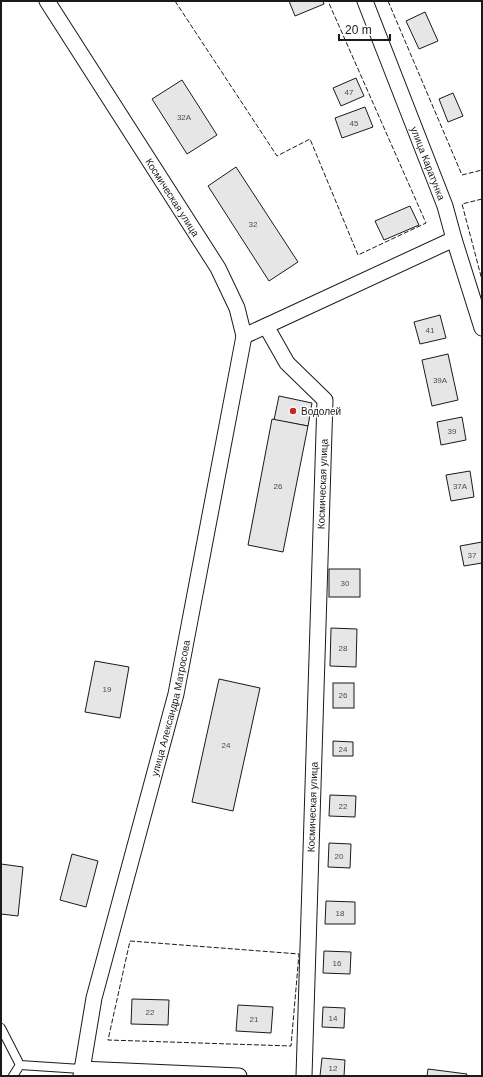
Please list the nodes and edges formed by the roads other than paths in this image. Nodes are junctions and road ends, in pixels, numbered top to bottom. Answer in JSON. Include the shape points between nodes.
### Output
{"nodes":[{"id":1,"x":47,"y":1,"type":"edge"},
{"id":2,"x":365,"y":1,"type":"edge"},
{"id":3,"x":454,"y":239,"type":"junction"},
{"id":4,"x":266,"y":326,"type":"junction"},
{"id":5,"x":482,"y":328,"type":"edge"},
{"id":6,"x":244,"y":336,"type":"junction"},
{"id":7,"x":1,"y":1028,"type":"edge"},
{"id":8,"x":20,"y":1065,"type":"junction"},
{"id":9,"x":81,"y":1073,"type":"edge"},
{"id":10,"x":13,"y":1076,"type":"edge"},
{"id":11,"x":239,"y":1076,"type":"edge"},
{"id":12,"x":304,"y":1076,"type":"edge"}],
"edges":[{"from":1,"to":6,"type":"street","name":"Космическая улица","via":[[218,268],[237,308]]},
{"from":2,"to":3,"type":"street","name":"улица Каратунка","via":[[445,206]]},
{"from":3,"to":4,"type":"street"},
{"from":3,"to":5,"type":"street","name":"улица Каратунка"},
{"from":4,"to":6,"type":"street"},
{"from":4,"to":12,"type":"street","name":"Космическая улица","via":[[287,363],[325,400]]},
{"from":6,"to":9,"type":"street","name":"улица Александра Матросова","via":[[176,694],[94,998]]},
{"from":7,"to":8,"type":"lane"},
{"from":8,"to":9,"type":"lane"},
{"from":8,"to":10,"type":"lane"},
{"from":9,"to":11,"type":"street"}]}
